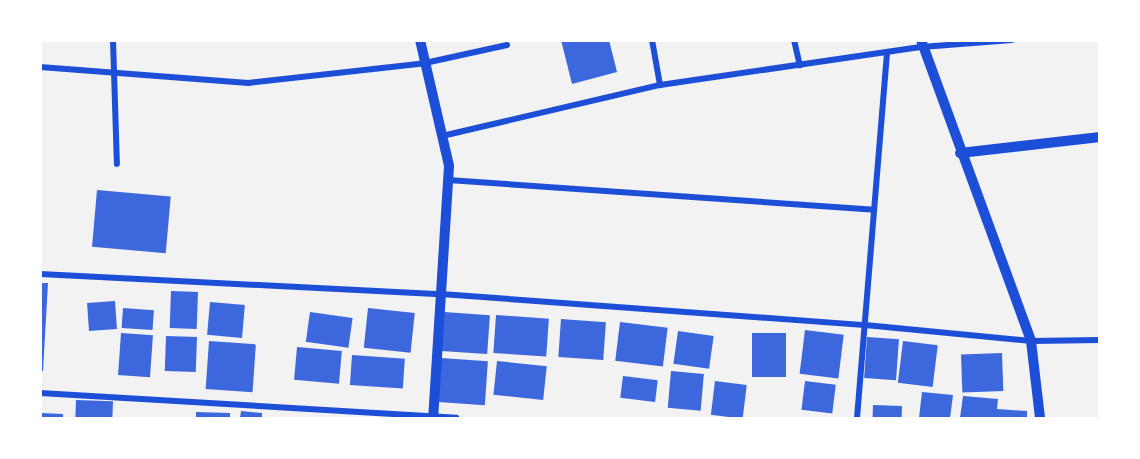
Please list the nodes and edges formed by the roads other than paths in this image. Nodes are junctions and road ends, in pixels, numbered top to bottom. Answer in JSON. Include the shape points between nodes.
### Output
{"nodes":[{"id":1,"x":113,"y":40,"type":"edge"},
{"id":2,"x":420,"y":40,"type":"edge"},
{"id":3,"x":652,"y":40,"type":"edge"},
{"id":4,"x":795,"y":40,"type":"edge"},
{"id":5,"x":1012,"y":40,"type":"edge"},
{"id":6,"x":922,"y":44,"type":"edge"},
{"id":7,"x":507,"y":45,"type":"dead end"},
{"id":8,"x":887,"y":52,"type":"junction"},
{"id":9,"x":425,"y":63,"type":"junction"},
{"id":10,"x":800,"y":65,"type":"junction"},
{"id":11,"x":40,"y":68,"type":"edge"},
{"id":12,"x":114,"y":73,"type":"junction"},
{"id":13,"x":660,"y":85,"type":"junction"},
{"id":14,"x":442,"y":136,"type":"junction"},
{"id":15,"x":1100,"y":137,"type":"edge"},
{"id":16,"x":960,"y":153,"type":"junction"},
{"id":17,"x":117,"y":164,"type":"dead end"},
{"id":18,"x":448,"y":180,"type":"junction"},
{"id":19,"x":874,"y":210,"type":"junction"},
{"id":20,"x":40,"y":274,"type":"edge"},
{"id":21,"x":441,"y":294,"type":"junction"},
{"id":22,"x":865,"y":325,"type":"junction"},
{"id":23,"x":1100,"y":340,"type":"edge"},
{"id":24,"x":1031,"y":341,"type":"junction"},
{"id":25,"x":40,"y":393,"type":"edge"},
{"id":26,"x":433,"y":418,"type":"edge"},
{"id":27,"x":456,"y":418,"type":"edge"},
{"id":28,"x":857,"y":418,"type":"edge"},
{"id":29,"x":1040,"y":418,"type":"edge"}],
"edges":[{"from":1,"to":12,"type":"street"},
{"from":2,"to":9,"type":"street"},
{"from":3,"to":13,"type":"street"},
{"from":4,"to":10,"type":"street"},
{"from":5,"to":6,"type":"street"},
{"from":6,"to":8,"type":"street"},
{"from":6,"to":16,"type":"street"},
{"from":7,"to":9,"type":"street"},
{"from":8,"to":10,"type":"street"},
{"from":8,"to":19,"type":"street"},
{"from":9,"to":12,"type":"street","via":[[248,82]]},
{"from":9,"to":14,"type":"street"},
{"from":10,"to":13,"type":"street"},
{"from":11,"to":12,"type":"street"},
{"from":12,"to":17,"type":"street"},
{"from":13,"to":14,"type":"street"},
{"from":14,"to":18,"type":"street"},
{"from":15,"to":16,"type":"street"},
{"from":16,"to":24,"type":"street"},
{"from":18,"to":19,"type":"street"},
{"from":18,"to":21,"type":"street"},
{"from":19,"to":22,"type":"street"},
{"from":20,"to":21,"type":"street"},
{"from":21,"to":22,"type":"street"},
{"from":21,"to":26,"type":"street"},
{"from":22,"to":24,"type":"street"},
{"from":22,"to":28,"type":"street"},
{"from":23,"to":24,"type":"street"},
{"from":24,"to":29,"type":"street"},
{"from":25,"to":26,"type":"street"},
{"from":26,"to":27,"type":"street"}]}
